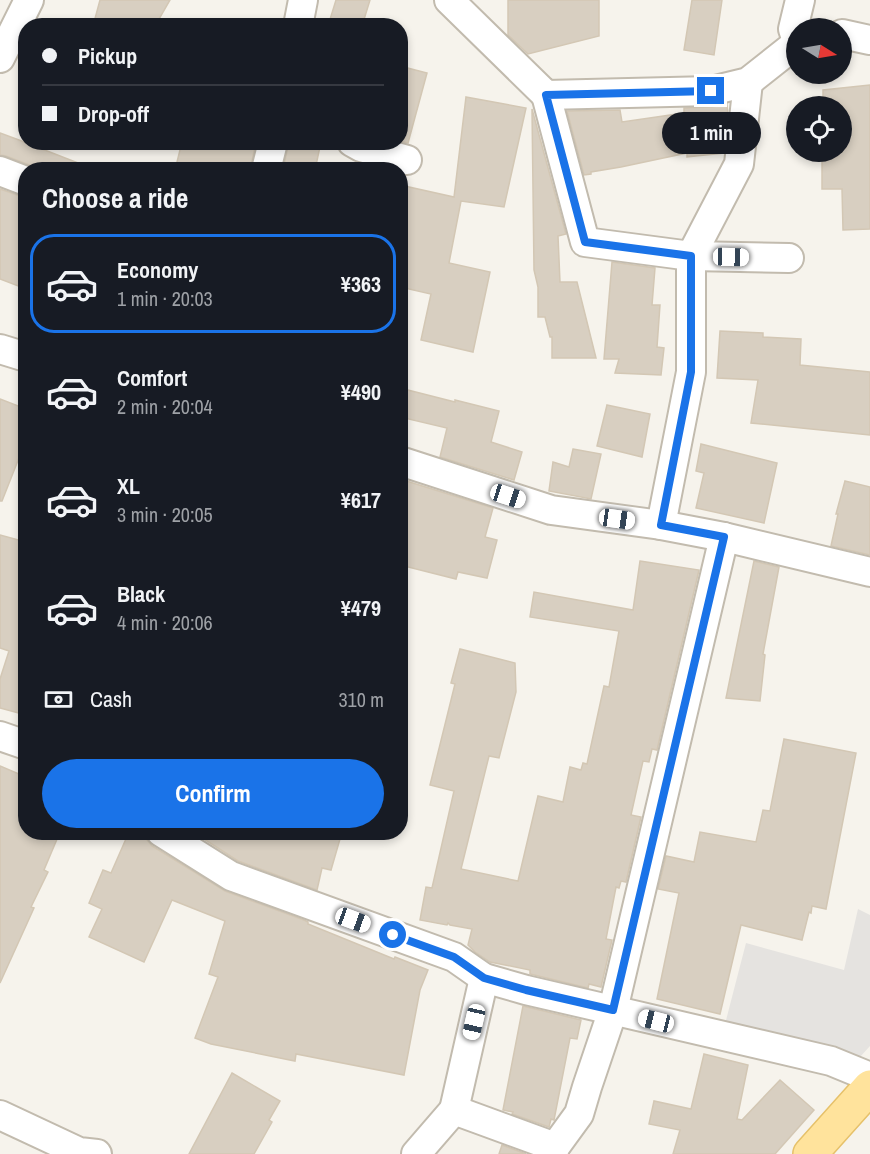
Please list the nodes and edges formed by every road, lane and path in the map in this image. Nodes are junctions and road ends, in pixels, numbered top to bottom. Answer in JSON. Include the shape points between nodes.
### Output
{"nodes":[{"id":1,"x":29,"y":0,"type":"edge"},
{"id":2,"x":303,"y":0,"type":"edge"},
{"id":3,"x":449,"y":0,"type":"edge"},
{"id":4,"x":800,"y":0,"type":"edge"},
{"id":5,"x":23,"y":18,"type":"edge"},
{"id":6,"x":300,"y":18,"type":"edge"},
{"id":7,"x":796,"y":18,"type":"edge"},
{"id":8,"x":18,"y":33,"type":"edge"},
{"id":9,"x":852,"y":36,"type":"edge"},
{"id":10,"x":870,"y":40,"type":"edge"},
{"id":11,"x":786,"y":52,"type":"edge"},
{"id":12,"x":10,"y":57,"type":"edge"},
{"id":13,"x":748,"y":82,"type":"junction"},
{"id":14,"x":546,"y":95,"type":"junction"},
{"id":15,"x":372,"y":150,"type":"edge"},
{"id":16,"x":407,"y":160,"type":"dead end"},
{"id":17,"x":0,"y":171,"type":"edge"},
{"id":18,"x":18,"y":178,"type":"edge"},
{"id":19,"x":691,"y":256,"type":"junction"},
{"id":20,"x":789,"y":258,"type":"dead end"},
{"id":21,"x":0,"y":349,"type":"edge"},
{"id":22,"x":18,"y":355,"type":"edge"},
{"id":23,"x":408,"y":464,"type":"edge"},
{"id":24,"x":661,"y":525,"type":"junction"},
{"id":25,"x":724,"y":537,"type":"junction"},
{"id":26,"x":870,"y":572,"type":"edge"},
{"id":27,"x":0,"y":736,"type":"edge"},
{"id":28,"x":18,"y":742,"type":"edge"},
{"id":29,"x":174,"y":840,"type":"edge"},
{"id":30,"x":484,"y":978,"type":"junction"},
{"id":31,"x":613,"y":1010,"type":"junction"},
{"id":32,"x":870,"y":1077,"type":"edge"},
{"id":33,"x":870,"y":1087,"type":"edge"},
{"id":34,"x":454,"y":1110,"type":"junction"},
{"id":35,"x":0,"y":1114,"type":"edge"},
{"id":36,"x":554,"y":1150,"type":"edge"},
{"id":37,"x":97,"y":1154,"type":"edge"},
{"id":38,"x":416,"y":1154,"type":"edge"},
{"id":39,"x":810,"y":1154,"type":"edge"}],
"edges":[{"from":1,"to":5,"type":"street"},
{"from":2,"to":6,"type":"street"},
{"from":3,"to":14,"type":"street"},
{"from":4,"to":7,"type":"street"},
{"from":8,"to":12,"type":"street"},
{"from":9,"to":10,"type":"street"},
{"from":11,"to":13,"type":"street"},
{"from":13,"to":14,"type":"street","via":[[711,91]]},
{"from":13,"to":19,"type":"street","via":[[739,164]]},
{"from":14,"to":19,"type":"street","via":[[585,242]]},
{"from":15,"to":16,"type":"street"},
{"from":17,"to":18,"type":"street"},
{"from":19,"to":20,"type":"street"},
{"from":19,"to":24,"type":"street","via":[[691,372]]},
{"from":21,"to":22,"type":"street"},
{"from":23,"to":24,"type":"street","via":[[551,510]]},
{"from":24,"to":25,"type":"street"},
{"from":25,"to":26,"type":"street"},
{"from":25,"to":31,"type":"street"},
{"from":27,"to":28,"type":"street"},
{"from":29,"to":30,"type":"street","via":[[231,876],[454,957]]},
{"from":30,"to":31,"type":"street"},
{"from":30,"to":34,"type":"street"},
{"from":31,"to":32,"type":"street","via":[[831,1061]]},
{"from":31,"to":36,"type":"street","via":[[579,1114]]},
{"from":33,"to":39,"type":"main road"},
{"from":34,"to":36,"type":"street"},
{"from":34,"to":38,"type":"street"},
{"from":35,"to":37,"type":"street","via":[[79,1152]]}]}
